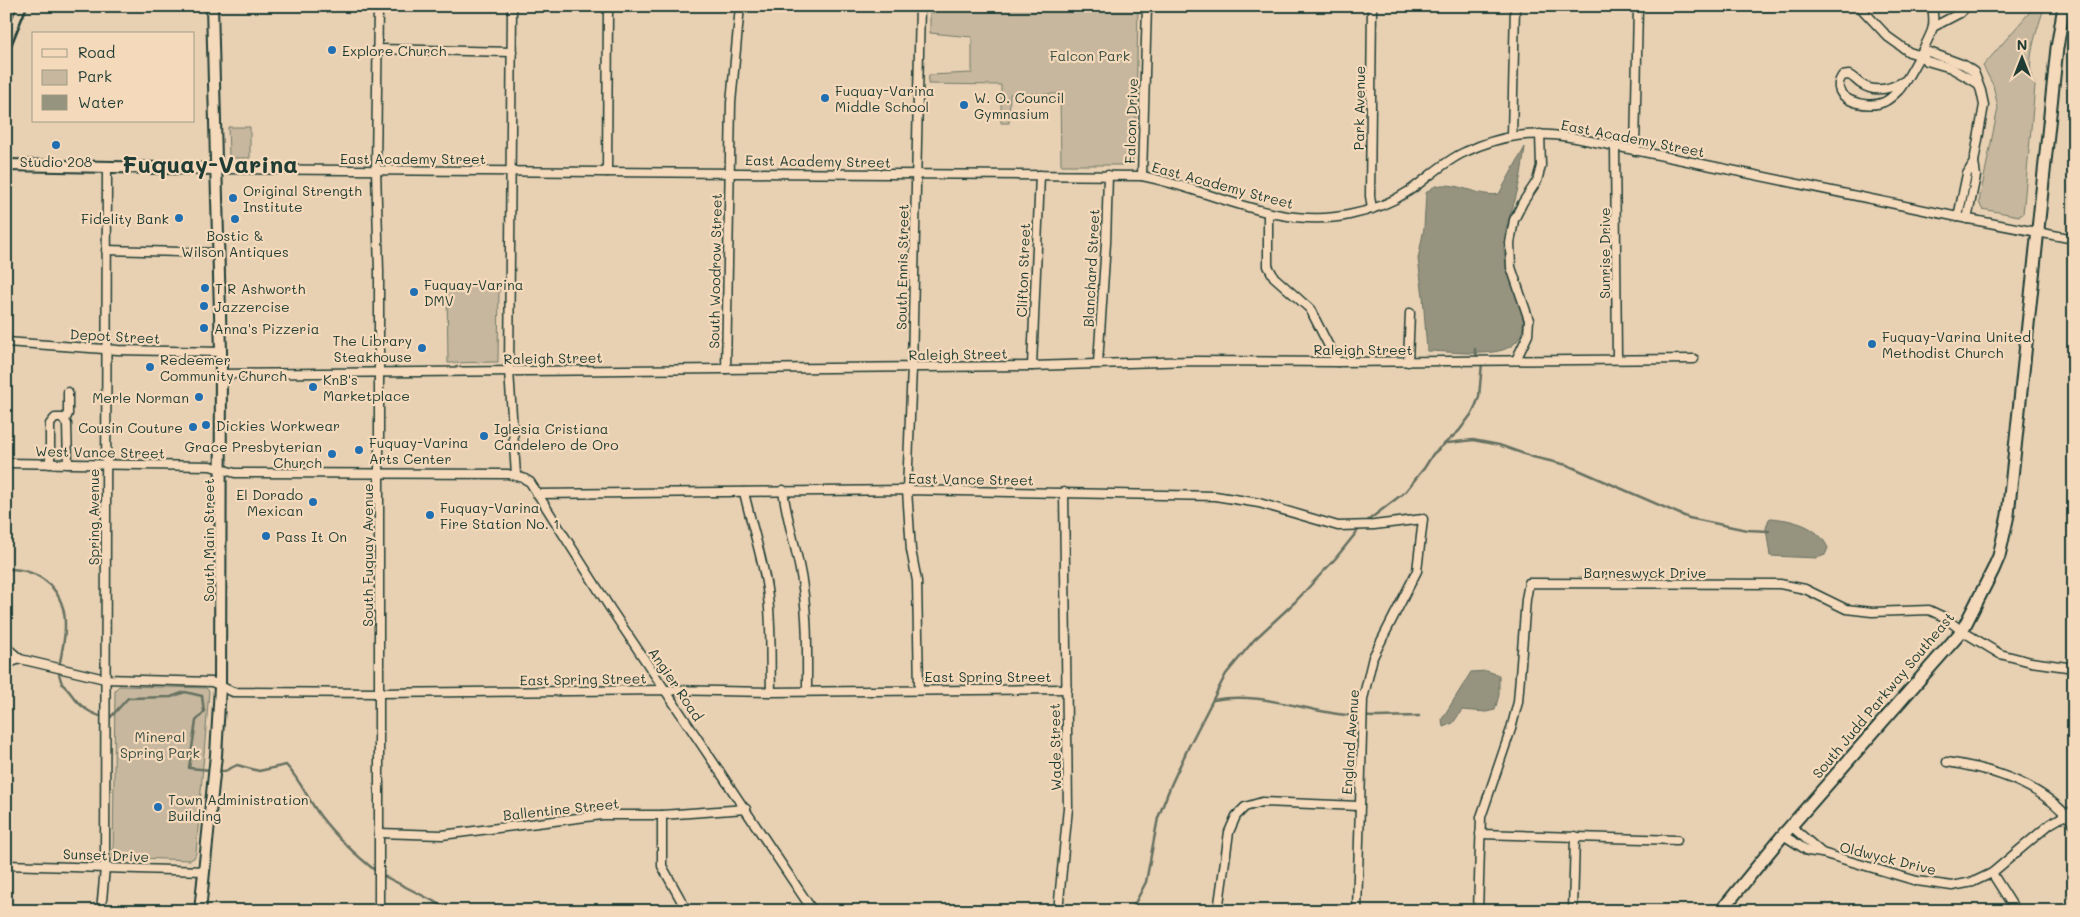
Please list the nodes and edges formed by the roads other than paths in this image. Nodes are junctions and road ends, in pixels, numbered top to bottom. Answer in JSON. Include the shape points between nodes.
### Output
{"nodes":[{"id":1,"x":12,"y":6,"type":"edge"},
{"id":2,"x":212,"y":6,"type":"edge"},
{"id":3,"x":378,"y":6,"type":"edge"},
{"id":4,"x":512,"y":6,"type":"edge"},
{"id":5,"x":608,"y":6,"type":"edge"},
{"id":6,"x":740,"y":6,"type":"edge"},
{"id":7,"x":920,"y":6,"type":"edge"},
{"id":8,"x":1147,"y":6,"type":"edge"},
{"id":9,"x":1372,"y":6,"type":"edge"},
{"id":10,"x":1515,"y":6,"type":"edge"},
{"id":11,"x":1638,"y":6,"type":"edge"},
{"id":12,"x":1759,"y":6,"type":"edge"},
{"id":13,"x":1774,"y":6,"type":"edge"},
{"id":14,"x":1859,"y":6,"type":"edge"},
{"id":15,"x":1932,"y":6,"type":"edge"},
{"id":16,"x":1967,"y":6,"type":"edge"},
{"id":17,"x":2064,"y":6,"type":"edge"},
{"id":18,"x":6,"y":21,"type":"edge"},
{"id":19,"x":1933,"y":27,"type":"junction"},
{"id":20,"x":378,"y":49,"type":"junction"},
{"id":21,"x":512,"y":52,"type":"junction"},
{"id":22,"x":1919,"y":55,"type":"junction"},
{"id":23,"x":1906,"y":80,"type":"junction"},
{"id":24,"x":1540,"y":134,"type":"junction"},
{"id":25,"x":1512,"y":136,"type":"junction"},
{"id":26,"x":1615,"y":147,"type":"junction"},
{"id":27,"x":1635,"y":150,"type":"junction"},
{"id":28,"x":1974,"y":162,"type":"junction"},
{"id":29,"x":6,"y":165,"type":"edge"},
{"id":30,"x":107,"y":167,"type":"junction"},
{"id":31,"x":216,"y":168,"type":"junction"},
{"id":32,"x":376,"y":170,"type":"junction"},
{"id":33,"x":511,"y":171,"type":"junction"},
{"id":34,"x":607,"y":172,"type":"junction"},
{"id":35,"x":729,"y":173,"type":"junction"},
{"id":36,"x":916,"y":174,"type":"junction"},
{"id":37,"x":1040,"y":175,"type":"junction"},
{"id":38,"x":1108,"y":175,"type":"junction"},
{"id":39,"x":1142,"y":176,"type":"junction"},
{"id":40,"x":1372,"y":209,"type":"junction"},
{"id":41,"x":1268,"y":213,"type":"junction"},
{"id":42,"x":1958,"y":217,"type":"junction"},
{"id":43,"x":1966,"y":219,"type":"junction"},
{"id":44,"x":2038,"y":232,"type":"junction"},
{"id":45,"x":2074,"y":239,"type":"edge"},
{"id":46,"x":106,"y":250,"type":"junction"},
{"id":47,"x":219,"y":253,"type":"junction"},
{"id":48,"x":1410,"y":313,"type":"dead end"},
{"id":49,"x":6,"y":342,"type":"edge"},
{"id":50,"x":106,"y":348,"type":"junction"},
{"id":51,"x":221,"y":352,"type":"junction"},
{"id":52,"x":1694,"y":359,"type":"dead end"},
{"id":53,"x":1516,"y":360,"type":"junction"},
{"id":54,"x":1617,"y":360,"type":"junction"},
{"id":55,"x":1098,"y":362,"type":"junction"},
{"id":56,"x":1337,"y":362,"type":"junction"},
{"id":57,"x":1408,"y":362,"type":"junction"},
{"id":58,"x":1032,"y":366,"type":"junction"},
{"id":59,"x":912,"y":367,"type":"junction"},
{"id":60,"x":726,"y":369,"type":"junction"},
{"id":61,"x":509,"y":371,"type":"junction"},
{"id":62,"x":379,"y":372,"type":"junction"},
{"id":63,"x":222,"y":374,"type":"junction"},
{"id":64,"x":68,"y":392,"type":"dead end"},
{"id":65,"x":66,"y":420,"type":"junction"},
{"id":66,"x":6,"y":463,"type":"edge"},
{"id":67,"x":50,"y":464,"type":"junction"},
{"id":68,"x":68,"y":464,"type":"junction"},
{"id":69,"x":106,"y":464,"type":"junction"},
{"id":70,"x":222,"y":470,"type":"junction"},
{"id":71,"x":379,"y":475,"type":"junction"},
{"id":72,"x":516,"y":475,"type":"junction"},
{"id":73,"x":783,"y":490,"type":"junction"},
{"id":74,"x":907,"y":490,"type":"junction"},
{"id":75,"x":744,"y":492,"type":"junction"},
{"id":76,"x":1064,"y":492,"type":"junction"},
{"id":77,"x":538,"y":494,"type":"junction"},
{"id":78,"x":1401,"y":521,"type":"joint"},
{"id":79,"x":1962,"y":631,"type":"junction"},
{"id":80,"x":6,"y":647,"type":"edge"},
{"id":81,"x":20,"y":659,"type":"junction"},
{"id":82,"x":6,"y":664,"type":"edge"},
{"id":83,"x":2074,"y":668,"type":"edge"},
{"id":84,"x":105,"y":679,"type":"junction"},
{"id":85,"x":220,"y":687,"type":"junction"},
{"id":86,"x":919,"y":689,"type":"junction"},
{"id":87,"x":1067,"y":689,"type":"junction"},
{"id":88,"x":665,"y":690,"type":"junction"},
{"id":89,"x":807,"y":691,"type":"junction"},
{"id":90,"x":771,"y":692,"type":"junction"},
{"id":91,"x":379,"y":694,"type":"junction"},
{"id":92,"x":1947,"y":762,"type":"dead end"},
{"id":93,"x":1359,"y":806,"type":"junction"},
{"id":94,"x":746,"y":809,"type":"junction"},
{"id":95,"x":2074,"y":810,"type":"edge"},
{"id":96,"x":2066,"y":814,"type":"junction"},
{"id":97,"x":662,"y":815,"type":"junction"},
{"id":98,"x":2074,"y":824,"type":"edge"},
{"id":99,"x":1787,"y":831,"type":"junction"},
{"id":100,"x":379,"y":833,"type":"junction"},
{"id":101,"x":1480,"y":834,"type":"junction"},
{"id":102,"x":1575,"y":836,"type":"junction"},
{"id":103,"x":1677,"y":840,"type":"dead end"},
{"id":104,"x":6,"y":865,"type":"edge"},
{"id":105,"x":104,"y":868,"type":"junction"},
{"id":106,"x":204,"y":871,"type":"junction"},
{"id":107,"x":1992,"y":873,"type":"junction"},
{"id":108,"x":101,"y":911,"type":"edge"},
{"id":109,"x":200,"y":911,"type":"edge"},
{"id":110,"x":379,"y":911,"type":"edge"},
{"id":111,"x":687,"y":911,"type":"edge"},
{"id":112,"x":812,"y":911,"type":"edge"},
{"id":113,"x":1058,"y":911,"type":"edge"},
{"id":114,"x":1218,"y":911,"type":"edge"},
{"id":115,"x":1357,"y":911,"type":"edge"},
{"id":116,"x":1478,"y":911,"type":"edge"},
{"id":117,"x":1573,"y":911,"type":"edge"},
{"id":118,"x":1721,"y":911,"type":"edge"},
{"id":119,"x":2016,"y":911,"type":"edge"}],
"edges":[{"from":1,"to":18,"type":"street"},
{"from":2,"to":31,"type":"main road","name":"South Main Street"},
{"from":3,"to":20,"type":"street","name":"South Fuquay Avenue"},
{"from":4,"to":21,"type":"street"},
{"from":5,"to":34,"type":"street"},
{"from":6,"to":35,"type":"street","name":"South Woodrow Street","via":[[731,104]]},
{"from":7,"to":36,"type":"street","name":"South Ennis Street"},
{"from":8,"to":39,"type":"street","name":"Falcon Drive"},
{"from":9,"to":40,"type":"street","name":"Park Avenue"},
{"from":10,"to":25,"type":"street"},
{"from":11,"to":27,"type":"street"},
{"from":12,"to":13,"type":"street"},
{"from":14,"to":22,"type":"street","via":[[1888,37]]},
{"from":15,"to":19,"type":"street"},
{"from":16,"to":19,"type":"street"},
{"from":17,"to":44,"type":"highway","name":"South Judd Parkway Southeast"},
{"from":19,"to":22,"type":"street"},
{"from":20,"to":21,"type":"street"},
{"from":20,"to":32,"type":"street","name":"South Fuquay Avenue"},
{"from":21,"to":33,"type":"street"},
{"from":22,"to":23,"type":"street"},
{"from":22,"to":28,"type":"street","via":[[1977,83],[1984,105]]},
{"from":23,"to":23,"type":"street","via":[[1884,89],[1871,88],[1849,75],[1842,76],[1838,88],[1853,103],[1867,106],[1884,102]]},
{"from":24,"to":25,"type":"street","name":"East Academy Street"},
{"from":24,"to":26,"type":"street","name":"East Academy Street"},
{"from":24,"to":53,"type":"street","via":[[1541,166],[1537,182],[1514,220],[1510,243],[1511,267],[1529,320],[1528,336]]},
{"from":25,"to":40,"type":"street","name":"East Academy Street","via":[[1464,152],[1408,191]]},
{"from":26,"to":27,"type":"street","name":"East Academy Street"},
{"from":26,"to":54,"type":"street","name":"Sunrise Drive"},
{"from":27,"to":42,"type":"street","name":"East Academy Street"},
{"from":28,"to":42,"type":"street","via":[[1967,174]]},
{"from":28,"to":43,"type":"street","via":[[1976,176]]},
{"from":29,"to":30,"type":"main road"},
{"from":30,"to":31,"type":"main road"},
{"from":30,"to":46,"type":"street","name":"Spring Avenue"},
{"from":31,"to":32,"type":"street","name":"East Academy Street"},
{"from":31,"to":47,"type":"main road","name":"South Main Street"},
{"from":32,"to":33,"type":"street","name":"East Academy Street"},
{"from":32,"to":62,"type":"street","name":"South Fuquay Avenue"},
{"from":33,"to":34,"type":"street","name":"East Academy Street"},
{"from":33,"to":61,"type":"street"},
{"from":34,"to":35,"type":"street","name":"East Academy Street"},
{"from":35,"to":36,"type":"street","name":"East Academy Street"},
{"from":35,"to":60,"type":"street","name":"South Woodrow Street"},
{"from":36,"to":37,"type":"street","name":"East Academy Street"},
{"from":36,"to":59,"type":"street","name":"South Ennis Street"},
{"from":37,"to":38,"type":"street","name":"East Academy Street"},
{"from":37,"to":58,"type":"street","name":"Clifton Street"},
{"from":38,"to":39,"type":"street","name":"East Academy Street"},
{"from":38,"to":55,"type":"street","name":"Blanchard Street"},
{"from":39,"to":41,"type":"street","name":"East Academy Street","via":[[1172,182]]},
{"from":40,"to":41,"type":"street","name":"East Academy Street","via":[[1319,218]]},
{"from":41,"to":56,"type":"street","via":[[1268,266],[1274,278],[1310,309]]},
{"from":42,"to":43,"type":"street","name":"East Academy Street"},
{"from":43,"to":44,"type":"street","name":"East Academy Street"},
{"from":44,"to":45,"type":"street","name":"East Academy Street"},
{"from":44,"to":79,"type":"highway","name":"South Judd Parkway Southeast","via":[[2008,514],[1993,570]]},
{"from":46,"to":47,"type":"street"},
{"from":46,"to":50,"type":"street","name":"Spring Avenue"},
{"from":47,"to":51,"type":"main road","name":"South Main Street"},
{"from":48,"to":57,"type":"street"},
{"from":49,"to":50,"type":"street","name":"Depot Street"},
{"from":50,"to":51,"type":"street","name":"Depot Street"},
{"from":50,"to":69,"type":"street","name":"Spring Avenue"},
{"from":51,"to":63,"type":"main road","name":"South Main Street"},
{"from":52,"to":54,"type":"street","name":"Raleigh Street"},
{"from":53,"to":54,"type":"street","name":"Raleigh Street"},
{"from":53,"to":57,"type":"street","name":"Raleigh Street"},
{"from":55,"to":56,"type":"street","name":"Raleigh Street"},
{"from":55,"to":58,"type":"street","name":"Raleigh Street"},
{"from":56,"to":57,"type":"street","name":"Raleigh Street"},
{"from":58,"to":59,"type":"street","name":"Raleigh Street"},
{"from":59,"to":60,"type":"street","name":"Raleigh Street"},
{"from":59,"to":74,"type":"street","name":"South Ennis Street"},
{"from":60,"to":61,"type":"street","name":"Raleigh Street"},
{"from":61,"to":62,"type":"street","name":"Raleigh Street"},
{"from":61,"to":72,"type":"street"},
{"from":62,"to":63,"type":"street","name":"Raleigh Street"},
{"from":62,"to":71,"type":"street","name":"South Fuquay Avenue"},
{"from":63,"to":70,"type":"main road","name":"South Main Street"},
{"from":64,"to":65,"type":"street"},
{"from":65,"to":67,"type":"street","via":[[55,418],[50,424]]},
{"from":65,"to":68,"type":"street"},
{"from":66,"to":67,"type":"street","name":"West Vance Street"},
{"from":67,"to":68,"type":"street","name":"West Vance Street"},
{"from":68,"to":69,"type":"street","name":"West Vance Street"},
{"from":69,"to":70,"type":"street","name":"West Vance Street","via":[[210,466]]},
{"from":69,"to":84,"type":"street","name":"Spring Avenue"},
{"from":70,"to":71,"type":"street","via":[[235,473]]},
{"from":70,"to":85,"type":"main road","name":"South Main Street"},
{"from":71,"to":72,"type":"street"},
{"from":71,"to":91,"type":"street","name":"South Fuquay Avenue"},
{"from":72,"to":77,"type":"street","name":"Angier Road","via":[[530,482]]},
{"from":73,"to":74,"type":"street","name":"East Vance Street"},
{"from":73,"to":75,"type":"street","name":"East Vance Street"},
{"from":73,"to":89,"type":"street","via":[[804,588]]},
{"from":74,"to":76,"type":"street","name":"East Vance Street"},
{"from":74,"to":86,"type":"street","name":"South Ennis Street","via":[[911,550],[917,581]]},
{"from":75,"to":77,"type":"street","name":"East Vance Street"},
{"from":75,"to":90,"type":"street","via":[[767,590]]},
{"from":76,"to":78,"type":"street","name":"East Vance Street","via":[[1215,496],[1259,503],[1338,526]]},
{"from":76,"to":87,"type":"street","name":"Wade Street"},
{"from":77,"to":88,"type":"street","name":"Angier Road"},
{"from":78,"to":93,"type":"street","name":"England Avenue","via":[[1423,519],[1417,571],[1372,658],[1363,699]]},
{"from":79,"to":83,"type":"street","name":"Barneswyck Drive","via":[[2000,654]]},
{"from":79,"to":99,"type":"highway","name":"South Judd Parkway Southeast"},
{"from":79,"to":101,"type":"street","name":"Barneswyck Drive","via":[[1929,610],[1872,612],[1846,609],[1805,589],[1780,584],[1529,584],[1518,702],[1481,817]]},
{"from":80,"to":81,"type":"street"},
{"from":81,"to":82,"type":"street"},
{"from":81,"to":84,"type":"street","name":"East Spring Street"},
{"from":84,"to":85,"type":"street","name":"East Spring Street","via":[[212,682]]},
{"from":84,"to":105,"type":"street","name":"Spring Avenue"},
{"from":85,"to":91,"type":"street","name":"East Spring Street","via":[[233,692]]},
{"from":85,"to":106,"type":"main road","name":"South Main Street"},
{"from":86,"to":87,"type":"street","name":"East Spring Street"},
{"from":86,"to":89,"type":"street","name":"East Spring Street"},
{"from":87,"to":113,"type":"street","name":"Wade Street","via":[[1068,808]]},
{"from":88,"to":90,"type":"street","name":"East Spring Street"},
{"from":88,"to":91,"type":"street","name":"East Spring Street"},
{"from":88,"to":94,"type":"street","name":"Angier Road"},
{"from":89,"to":90,"type":"street","name":"East Spring Street"},
{"from":91,"to":100,"type":"street","name":"South Fuquay Avenue"},
{"from":92,"to":96,"type":"street","via":[[1980,768],[2020,781]]},
{"from":93,"to":114,"type":"street","via":[[1262,802],[1245,807],[1236,816],[1229,832]]},
{"from":93,"to":115,"type":"street","name":"England Avenue"},
{"from":94,"to":97,"type":"street","name":"Ballentine Street"},
{"from":94,"to":112,"type":"street","name":"Angier Road"},
{"from":95,"to":96,"type":"street","name":"Oldwyck Drive"},
{"from":96,"to":98,"type":"street"},
{"from":96,"to":107,"type":"street","name":"Oldwyck Drive"},
{"from":97,"to":100,"type":"street","name":"Ballentine Street","via":[[602,815],[442,835]]},
{"from":97,"to":111,"type":"street","via":[[662,866]]},
{"from":99,"to":107,"type":"street","name":"Oldwyck Drive","via":[[1808,851],[1933,884],[1952,886],[1973,882]]},
{"from":99,"to":118,"type":"highway","name":"South Judd Parkway Southeast"},
{"from":100,"to":110,"type":"street","name":"South Fuquay Avenue"},
{"from":101,"to":102,"type":"street"},
{"from":101,"to":116,"type":"street","name":"Barneswyck Drive"},
{"from":102,"to":103,"type":"street"},
{"from":102,"to":117,"type":"street"},
{"from":104,"to":105,"type":"street","name":"Sunset Drive"},
{"from":105,"to":106,"type":"street","name":"Sunset Drive"},
{"from":105,"to":108,"type":"street","name":"Spring Avenue"},
{"from":106,"to":109,"type":"main road","name":"South Main Street"},
{"from":107,"to":119,"type":"street"}]}
